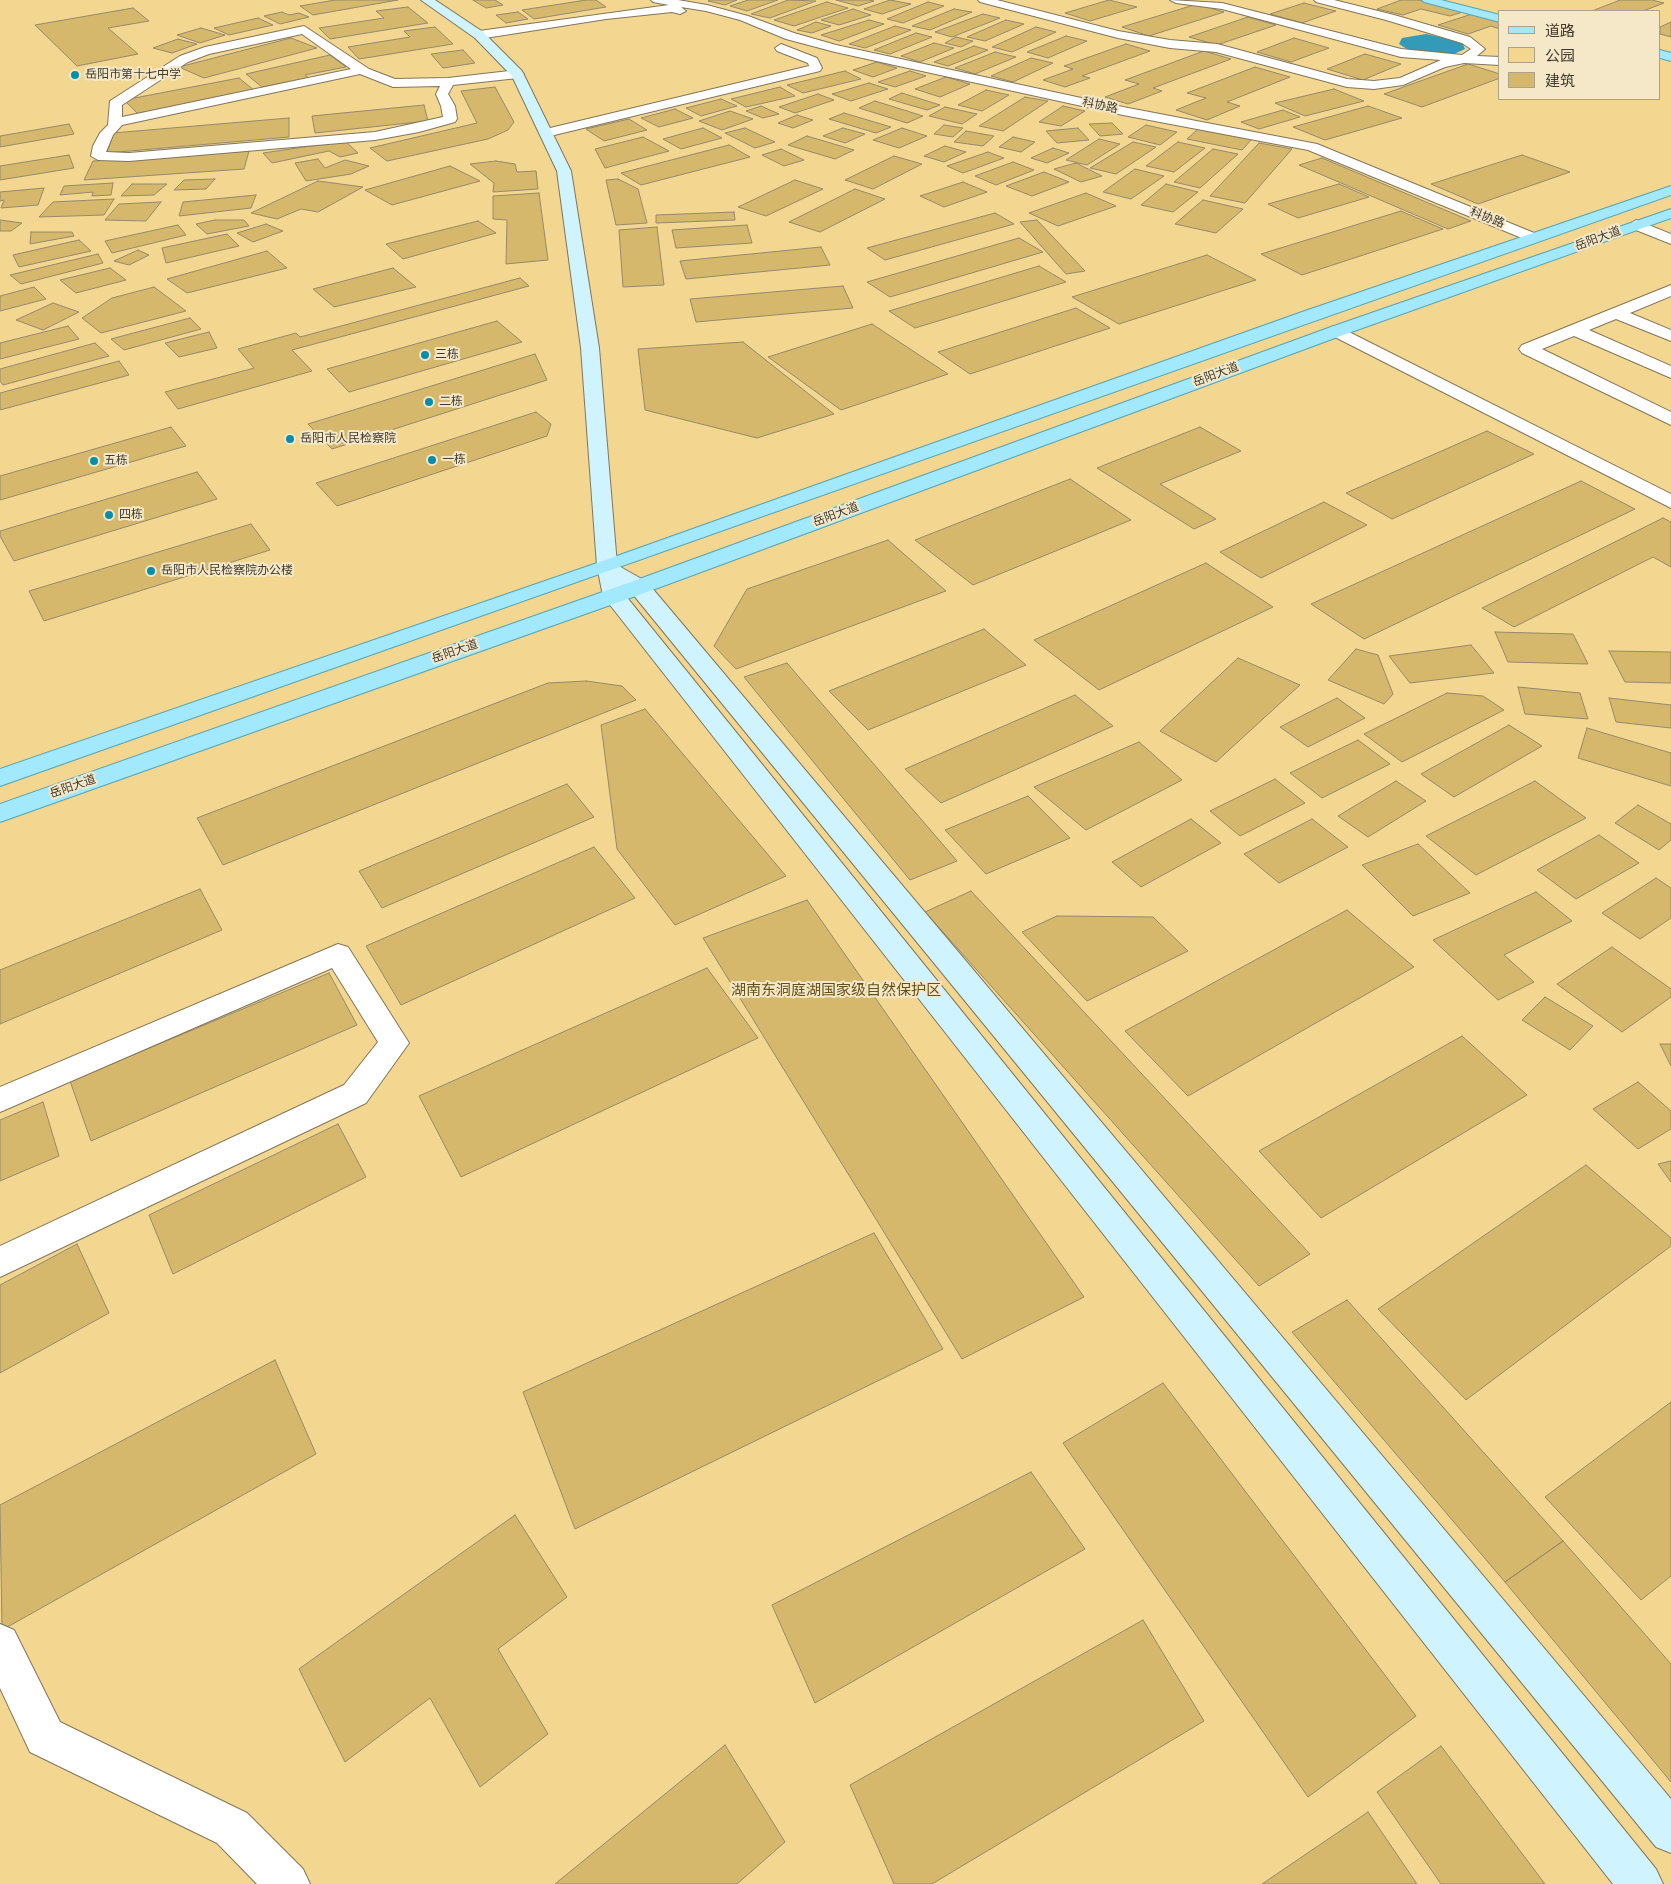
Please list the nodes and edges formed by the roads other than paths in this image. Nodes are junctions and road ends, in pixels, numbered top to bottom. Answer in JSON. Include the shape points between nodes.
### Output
{"nodes":[{"id":1,"x":427,"y":0,"type":"edge"},
{"id":2,"x":657,"y":0,"type":"edge"},
{"id":3,"x":984,"y":0,"type":"edge"},
{"id":4,"x":1176,"y":0,"type":"edge"},
{"id":5,"x":1320,"y":0,"type":"edge"},
{"id":6,"x":1428,"y":0,"type":"edge"},
{"id":7,"x":1456,"y":0,"type":"edge"},
{"id":8,"x":1498,"y":11,"type":"edge"},
{"id":9,"x":1498,"y":18,"type":"edge"},
{"id":10,"x":716,"y":23,"type":"dead end"},
{"id":11,"x":479,"y":36,"type":"junction"},
{"id":12,"x":768,"y":43,"type":"dead end"},
{"id":13,"x":1464,"y":59,"type":"junction"},
{"id":14,"x":1498,"y":61,"type":"edge"},
{"id":15,"x":362,"y":70,"type":"junction"},
{"id":16,"x":518,"y":74,"type":"junction"},
{"id":17,"x":448,"y":82,"type":"junction"},
{"id":18,"x":116,"y":122,"type":"junction"},
{"id":19,"x":546,"y":133,"type":"junction"},
{"id":20,"x":1671,"y":190,"type":"edge"},
{"id":21,"x":1670,"y":213,"type":"edge"},
{"id":22,"x":1636,"y":225,"type":"junction"},
{"id":23,"x":1534,"y":238,"type":"junction"},
{"id":24,"x":1671,"y":239,"type":"edge"},
{"id":25,"x":1671,"y":290,"type":"edge"},
{"id":26,"x":1616,"y":313,"type":"junction"},
{"id":27,"x":1575,"y":330,"type":"junction"},
{"id":28,"x":1338,"y":331,"type":"junction"},
{"id":29,"x":1671,"y":336,"type":"edge"},
{"id":30,"x":1671,"y":373,"type":"edge"},
{"id":31,"x":1671,"y":419,"type":"edge"},
{"id":32,"x":1671,"y":502,"type":"edge"},
{"id":33,"x":620,"y":583,"type":"junction"},
{"id":34,"x":0,"y":778,"type":"edge"},
{"id":35,"x":0,"y":813,"type":"edge"},
{"id":36,"x":0,"y":1100,"type":"edge"},
{"id":37,"x":0,"y":1262,"type":"edge"},
{"id":38,"x":0,"y":1644,"type":"edge"},
{"id":39,"x":1671,"y":1832,"type":"edge"},
{"id":40,"x":288,"y":1884,"type":"edge"},
{"id":41,"x":1641,"y":1884,"type":"edge"}],
"edges":[{"from":1,"to":11,"type":"main road"},
{"from":2,"to":23,"type":"street","name":"科协路","via":[[707,8],[843,50],[1123,111],[1312,147]]},
{"from":3,"to":13,"type":"street","via":[[1118,34],[1170,44],[1217,48],[1347,83],[1403,80],[1441,64]]},
{"from":4,"to":13,"type":"street","via":[[1222,6],[1401,54]]},
{"from":5,"to":13,"type":"street","via":[[1466,40],[1479,49]]},
{"from":6,"to":9,"type":"main road"},
{"from":7,"to":8,"type":"main road"},
{"from":10,"to":11,"type":"street","via":[[674,8]]},
{"from":11,"to":16,"type":"main road"},
{"from":12,"to":19,"type":"street","via":[[813,60],[816,68]]},
{"from":13,"to":14,"type":"street"},
{"from":15,"to":17,"type":"street","via":[[393,83]]},
{"from":15,"to":18,"type":"street"},
{"from":15,"to":18,"type":"street","via":[[304,30],[255,39],[205,50],[184,59],[115,104]]},
{"from":16,"to":17,"type":"street"},
{"from":16,"to":19,"type":"main road"},
{"from":17,"to":18,"type":"street","via":[[442,94],[450,119],[375,136],[129,157],[98,156],[100,146]]},
{"from":19,"to":33,"type":"main road","via":[[564,171]]},
{"from":20,"to":23,"type":"main road","name":"岳阳大道"},
{"from":21,"to":22,"type":"main road","name":"岳阳大道"},
{"from":22,"to":24,"type":"street"},
{"from":22,"to":28,"type":"main road","name":"岳阳大道"},
{"from":23,"to":33,"type":"main road","name":"岳阳大道","via":[[1298,319]]},
{"from":25,"to":26,"type":"street"},
{"from":26,"to":27,"type":"street"},
{"from":26,"to":29,"type":"street"},
{"from":27,"to":30,"type":"street"},
{"from":27,"to":31,"type":"street","via":[[1528,349]]},
{"from":28,"to":32,"type":"street"},
{"from":28,"to":33,"type":"main road","name":"岳阳大道"},
{"from":33,"to":34,"type":"main road","name":"岳阳大道"},
{"from":33,"to":35,"type":"main road","name":"岳阳大道"},
{"from":33,"to":39,"type":"main road"},
{"from":33,"to":41,"type":"main road"},
{"from":36,"to":37,"type":"street","via":[[338,954],[394,1043],[355,1094]]},
{"from":38,"to":40,"type":"street","via":[[45,1738],[232,1828]]}]}
